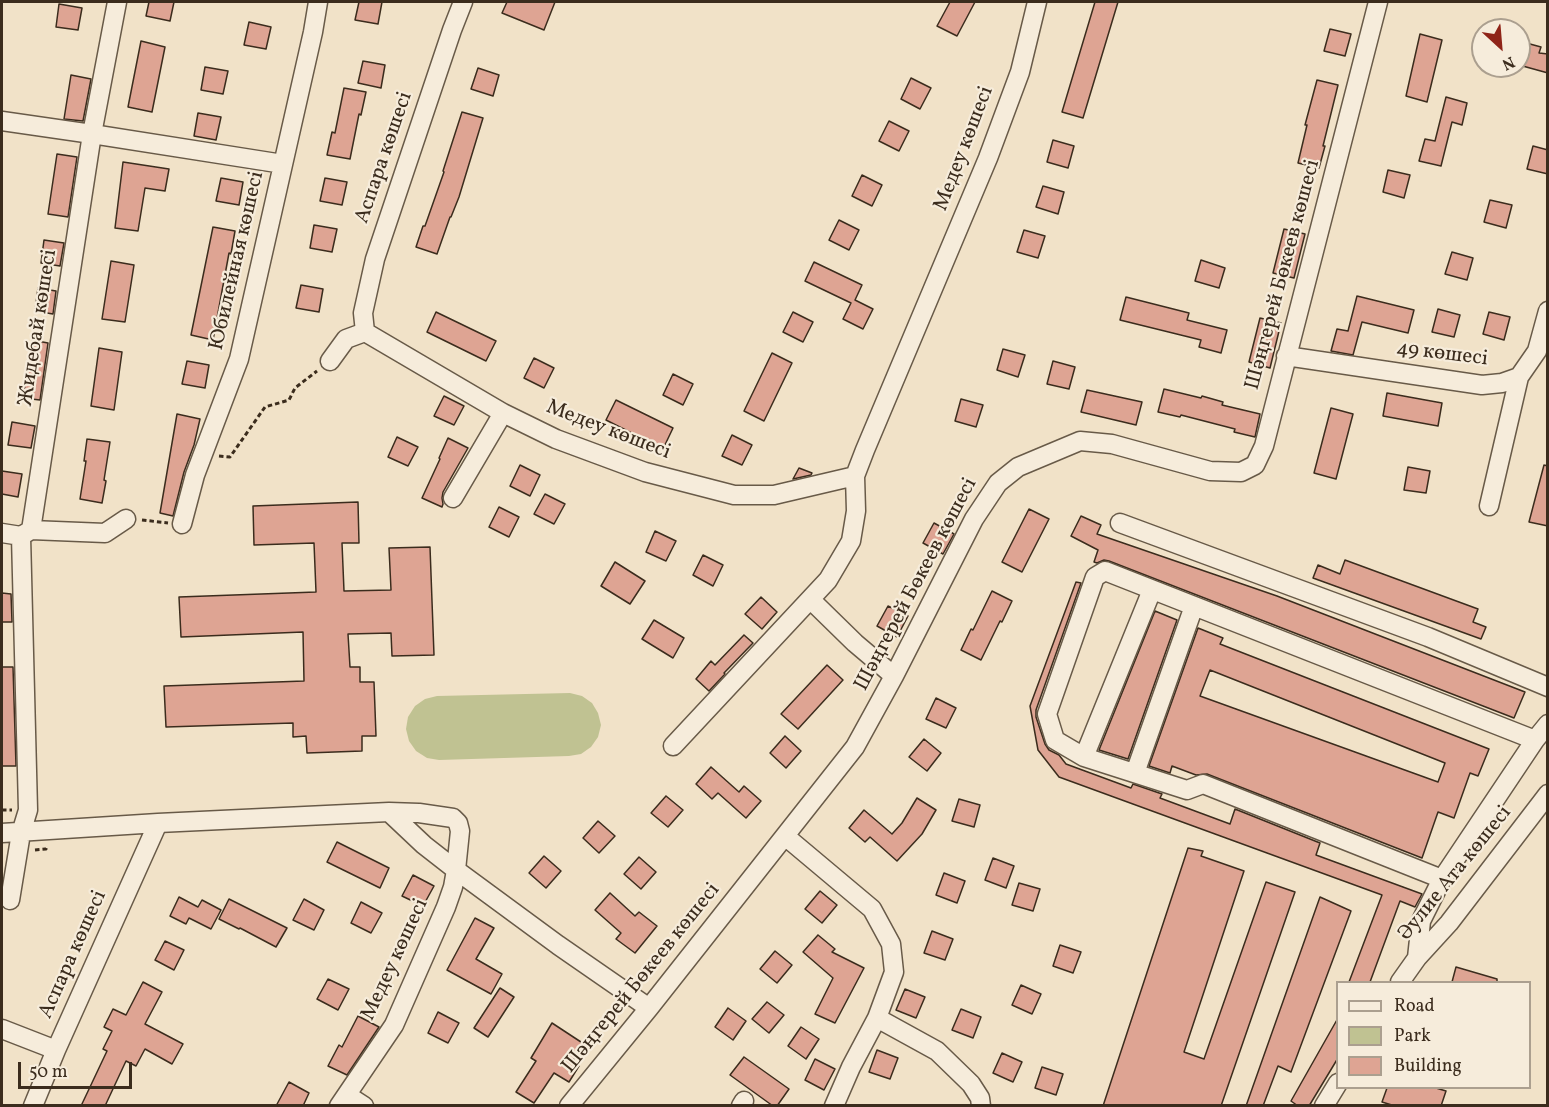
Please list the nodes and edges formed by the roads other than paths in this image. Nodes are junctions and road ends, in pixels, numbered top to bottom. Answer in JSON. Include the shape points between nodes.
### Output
{"nodes":[{"id":1,"x":117,"y":2,"type":"edge"},
{"id":2,"x":318,"y":2,"type":"edge"},
{"id":3,"x":463,"y":2,"type":"edge"},
{"id":4,"x":1037,"y":2,"type":"edge"},
{"id":5,"x":1378,"y":2,"type":"edge"},
{"id":6,"x":2,"y":121,"type":"edge"},
{"id":7,"x":92,"y":134,"type":"junction"},
{"id":8,"x":283,"y":164,"type":"junction"},
{"id":9,"x":1548,"y":311,"type":"edge"},
{"id":10,"x":365,"y":332,"type":"junction"},
{"id":11,"x":1286,"y":356,"type":"junction"},
{"id":12,"x":330,"y":361,"type":"road end"},
{"id":13,"x":1519,"y":377,"type":"junction"},
{"id":14,"x":503,"y":413,"type":"junction"},
{"id":15,"x":855,"y":476,"type":"junction"},
{"id":16,"x":453,"y":498,"type":"dead end"},
{"id":17,"x":1489,"y":506,"type":"dead end"},
{"id":18,"x":126,"y":519,"type":"road end"},
{"id":19,"x":1120,"y":523,"type":"dead end"},
{"id":20,"x":182,"y":524,"type":"road end"},
{"id":21,"x":2,"y":533,"type":"edge"},
{"id":22,"x":26,"y":533,"type":"junction"},
{"id":23,"x":1152,"y":590,"type":"junction"},
{"id":24,"x":811,"y":600,"type":"junction"},
{"id":25,"x":1194,"y":606,"type":"junction"},
{"id":26,"x":894,"y":676,"type":"junction"},
{"id":27,"x":1548,"y":687,"type":"edge"},
{"id":28,"x":1548,"y":724,"type":"edge"},
{"id":29,"x":1535,"y":740,"type":"junction"},
{"id":30,"x":673,"y":746,"type":"dead end"},
{"id":31,"x":1084,"y":757,"type":"junction"},
{"id":32,"x":1135,"y":773,"type":"junction"},
{"id":33,"x":1548,"y":794,"type":"edge"},
{"id":34,"x":389,"y":812,"type":"junction"},
{"id":35,"x":158,"y":823,"type":"junction"},
{"id":36,"x":2,"y":833,"type":"edge"},
{"id":37,"x":21,"y":833,"type":"junction"},
{"id":38,"x":785,"y":836,"type":"junction"},
{"id":39,"x":456,"y":870,"type":"junction"},
{"id":40,"x":1442,"y":879,"type":"junction"},
{"id":41,"x":10,"y":900,"type":"dead end"},
{"id":42,"x":1417,"y":958,"type":"junction"},
{"id":43,"x":1401,"y":981,"type":"edge"},
{"id":44,"x":650,"y":1008,"type":"junction"},
{"id":45,"x":877,"y":1018,"type":"junction"},
{"id":46,"x":2,"y":1029,"type":"edge"},
{"id":47,"x":56,"y":1050,"type":"junction"},
{"id":48,"x":1336,"y":1086,"type":"edge"},
{"id":49,"x":343,"y":1100,"type":"edge"},
{"id":50,"x":33,"y":1106,"type":"edge"},
{"id":51,"x":364,"y":1106,"type":"edge"},
{"id":52,"x":568,"y":1106,"type":"edge"},
{"id":53,"x":834,"y":1106,"type":"edge"},
{"id":54,"x":981,"y":1106,"type":"edge"},
{"id":55,"x":1324,"y":1106,"type":"edge"}],
"edges":[{"from":1,"to":7,"type":"street","name":"Жидебай көшесі"},
{"from":2,"to":8,"type":"street","name":"Юбилейная көшесі"},
{"from":3,"to":10,"type":"street","name":"Аспара көшесі","via":[[375,259],[363,313]]},
{"from":4,"to":15,"type":"street","name":"Медеу көшесі","via":[[1020,72],[988,158]]},
{"from":5,"to":11,"type":"street","name":"Шәңгерей Бөкеев көшесі"},
{"from":6,"to":7,"type":"street"},
{"from":7,"to":8,"type":"street"},
{"from":7,"to":22,"type":"street","name":"Жидебай көшесі"},
{"from":8,"to":20,"type":"street","name":"Юбилейная көшесі","via":[[239,359],[195,475]]},
{"from":9,"to":13,"type":"street","via":[[1537,351]]},
{"from":10,"to":12,"type":"street","via":[[346,339]]},
{"from":10,"to":14,"type":"street","name":"Медеу көшесі"},
{"from":11,"to":13,"type":"street","name":"49 көшесі","via":[[1482,385]]},
{"from":11,"to":26,"type":"street","name":"Шәңгерей Бөкеев көшесі","via":[[1264,446],[1255,465],[1241,472],[1210,471],[1112,444],[1080,441],[1018,467],[1004,477],[974,519]]},
{"from":13,"to":17,"type":"street"},
{"from":14,"to":15,"type":"street","name":"Медеу көшесі","via":[[556,439],[645,472],[734,495],[774,495]]},
{"from":14,"to":16,"type":"street"},
{"from":15,"to":24,"type":"street","name":"Медеу көшесі","via":[[856,511],[851,541]]},
{"from":18,"to":22,"type":"street","via":[[105,533]]},
{"from":19,"to":27,"type":"street","via":[[1428,637]]},
{"from":21,"to":22,"type":"street"},
{"from":22,"to":37,"type":"street","name":"Жидебай көшесі","via":[[28,810]]},
{"from":23,"to":25,"type":"street"},
{"from":23,"to":31,"type":"street"},
{"from":23,"to":31,"type":"street","via":[[1105,571],[1095,577],[1047,714],[1055,740]]},
{"from":24,"to":26,"type":"street"},
{"from":24,"to":30,"type":"street","name":"Медеу көшесі"},
{"from":25,"to":29,"type":"street"},
{"from":25,"to":32,"type":"street"},
{"from":26,"to":38,"type":"street","name":"Шәңгерей Бөкеев көшесі","via":[[855,747]]},
{"from":28,"to":29,"type":"street"},
{"from":29,"to":40,"type":"street"},
{"from":31,"to":32,"type":"street"},
{"from":32,"to":40,"type":"street","via":[[1187,790],[1203,784]]},
{"from":33,"to":42,"type":"street","name":"Әулие Ата көшесі","via":[[1449,923]]},
{"from":34,"to":35,"type":"street"},
{"from":34,"to":39,"type":"street"},
{"from":34,"to":39,"type":"street","name":"Медеу көшесі","via":[[453,818],[460,831]]},
{"from":35,"to":37,"type":"street"},
{"from":35,"to":47,"type":"street","name":"Аспара көшесі"},
{"from":36,"to":37,"type":"street"},
{"from":37,"to":41,"type":"street","name":"Жидебай көшесі"},
{"from":38,"to":44,"type":"street","name":"Шәңгерей Бөкеев көшесі"},
{"from":38,"to":45,"type":"street","via":[[872,909],[891,944],[894,972]]},
{"from":39,"to":44,"type":"street"},
{"from":39,"to":49,"type":"street","name":"Медеу көшесі","via":[[446,906],[394,1025]]},
{"from":40,"to":42,"type":"street","via":[[1421,921]]},
{"from":42,"to":43,"type":"street","name":"Әулие Ата көшесі"},
{"from":44,"to":52,"type":"street","name":"Шәңгерей Бөкеев көшесі"},
{"from":45,"to":53,"type":"street"},
{"from":45,"to":54,"type":"street","via":[[937,1052],[971,1084]]},
{"from":46,"to":47,"type":"street"},
{"from":47,"to":50,"type":"street","name":"Аспара көшесі"},
{"from":48,"to":55,"type":"street"},
{"from":49,"to":51,"type":"street","name":"Медеу көшесі"}]}
